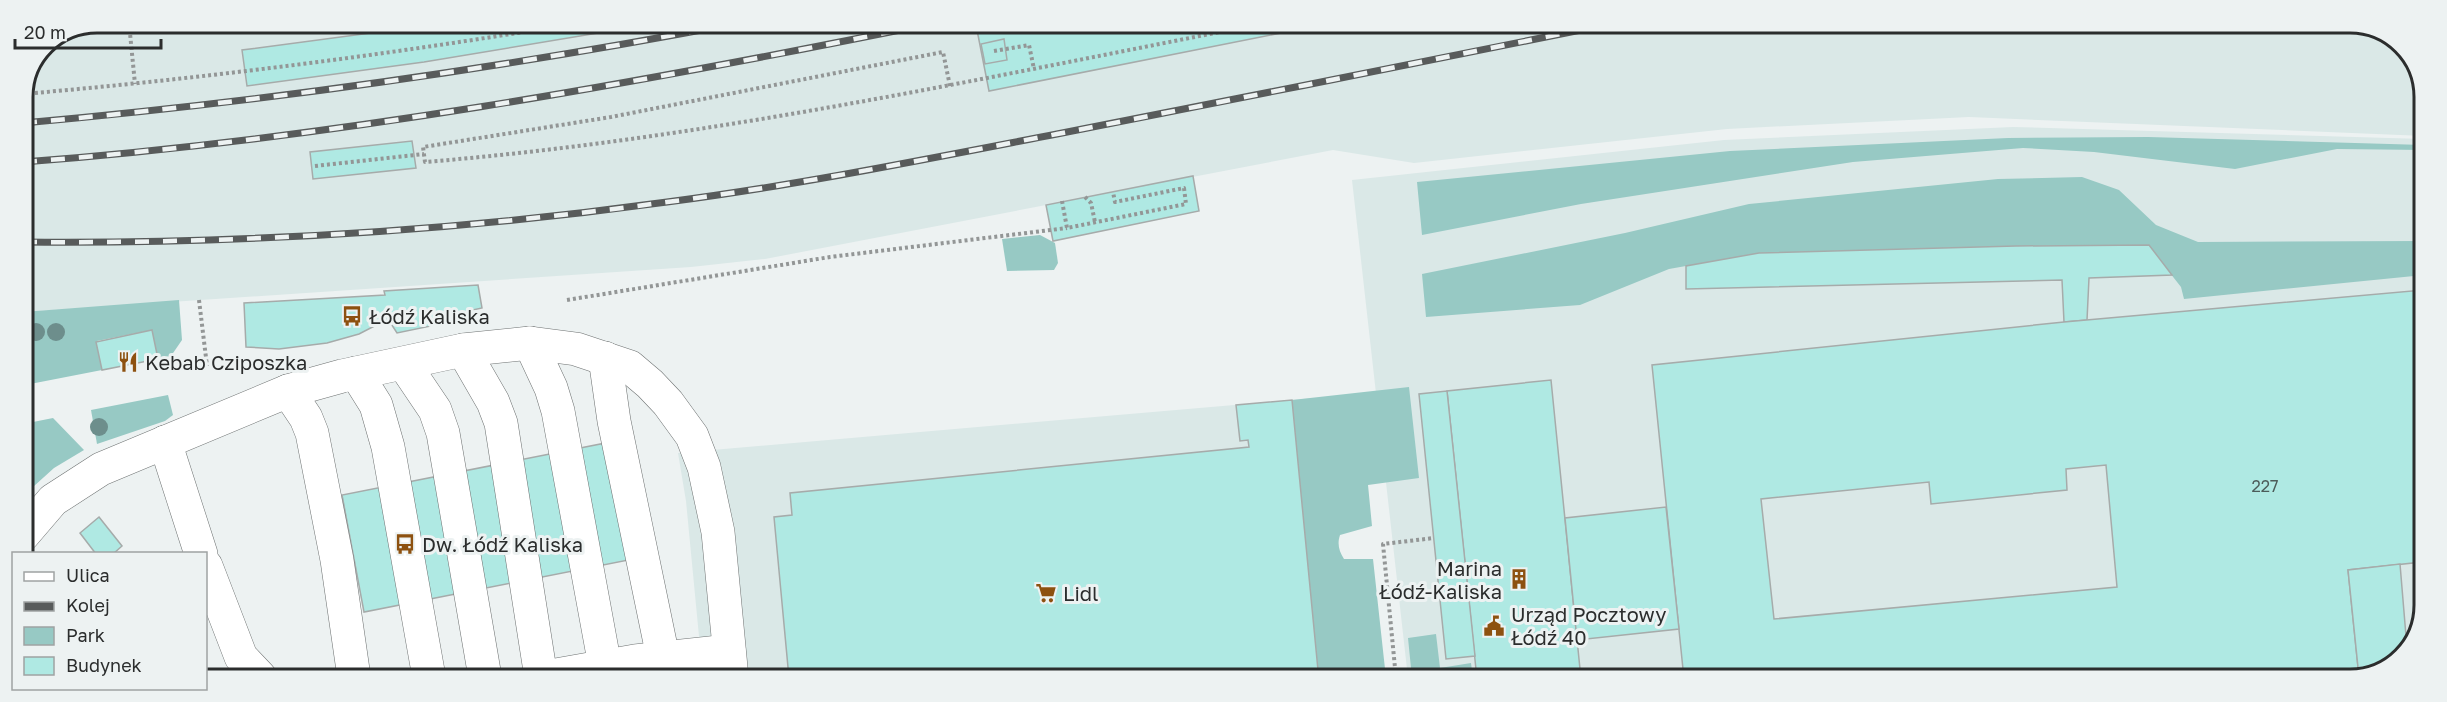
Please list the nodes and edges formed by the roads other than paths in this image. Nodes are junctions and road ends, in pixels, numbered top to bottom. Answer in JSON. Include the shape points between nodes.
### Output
{"nodes":[{"id":1,"x":530,"y":343,"type":"junction"},
{"id":2,"x":463,"y":351,"type":"junction"},
{"id":3,"x":605,"y":358,"type":"junction"},
{"id":4,"x":404,"y":364,"type":"junction"},
{"id":5,"x":356,"y":373,"type":"junction"},
{"id":6,"x":288,"y":390,"type":"junction"},
{"id":7,"x":165,"y":442,"type":"junction"},
{"id":8,"x":33,"y":523,"type":"edge"},
{"id":9,"x":200,"y":552,"type":"edge"},
{"id":10,"x":207,"y":569,"type":"edge"},
{"id":11,"x":663,"y":657,"type":"junction"},
{"id":12,"x":731,"y":664,"type":"edge"},
{"id":13,"x":605,"y":666,"type":"junction"},
{"id":14,"x":252,"y":669,"type":"edge"},
{"id":15,"x":353,"y":669,"type":"edge"},
{"id":16,"x":428,"y":669,"type":"edge"},
{"id":17,"x":483,"y":669,"type":"edge"},
{"id":18,"x":539,"y":669,"type":"edge"},
{"id":19,"x":587,"y":669,"type":"edge"}],
"edges":[{"from":1,"to":2,"type":"lane"},
{"from":1,"to":3,"type":"lane","via":[[576,349]]},
{"from":1,"to":13,"type":"lane","via":[[558,411]]},
{"from":2,"to":4,"type":"lane"},
{"from":2,"to":18,"type":"lane","via":[[501,423]]},
{"from":3,"to":11,"type":"lane","via":[[614,421]]},
{"from":3,"to":12,"type":"lane","via":[[630,367],[650,384],[692,436],[704,467],[718,532]]},
{"from":4,"to":5,"type":"lane"},
{"from":4,"to":17,"type":"lane","via":[[435,410],[443,434]]},
{"from":5,"to":6,"type":"lane"},
{"from":5,"to":16,"type":"lane","via":[[376,405],[388,447]]},
{"from":6,"to":7,"type":"lane"},
{"from":6,"to":15,"type":"lane","via":[[312,434],[337,560]]},
{"from":7,"to":8,"type":"lane","via":[[101,469],[53,500]]},
{"from":7,"to":9,"type":"lane"},
{"from":10,"to":14,"type":"lane","via":[[241,657]]},
{"from":11,"to":12,"type":"lane"},
{"from":11,"to":13,"type":"lane"},
{"from":13,"to":19,"type":"lane"}]}
